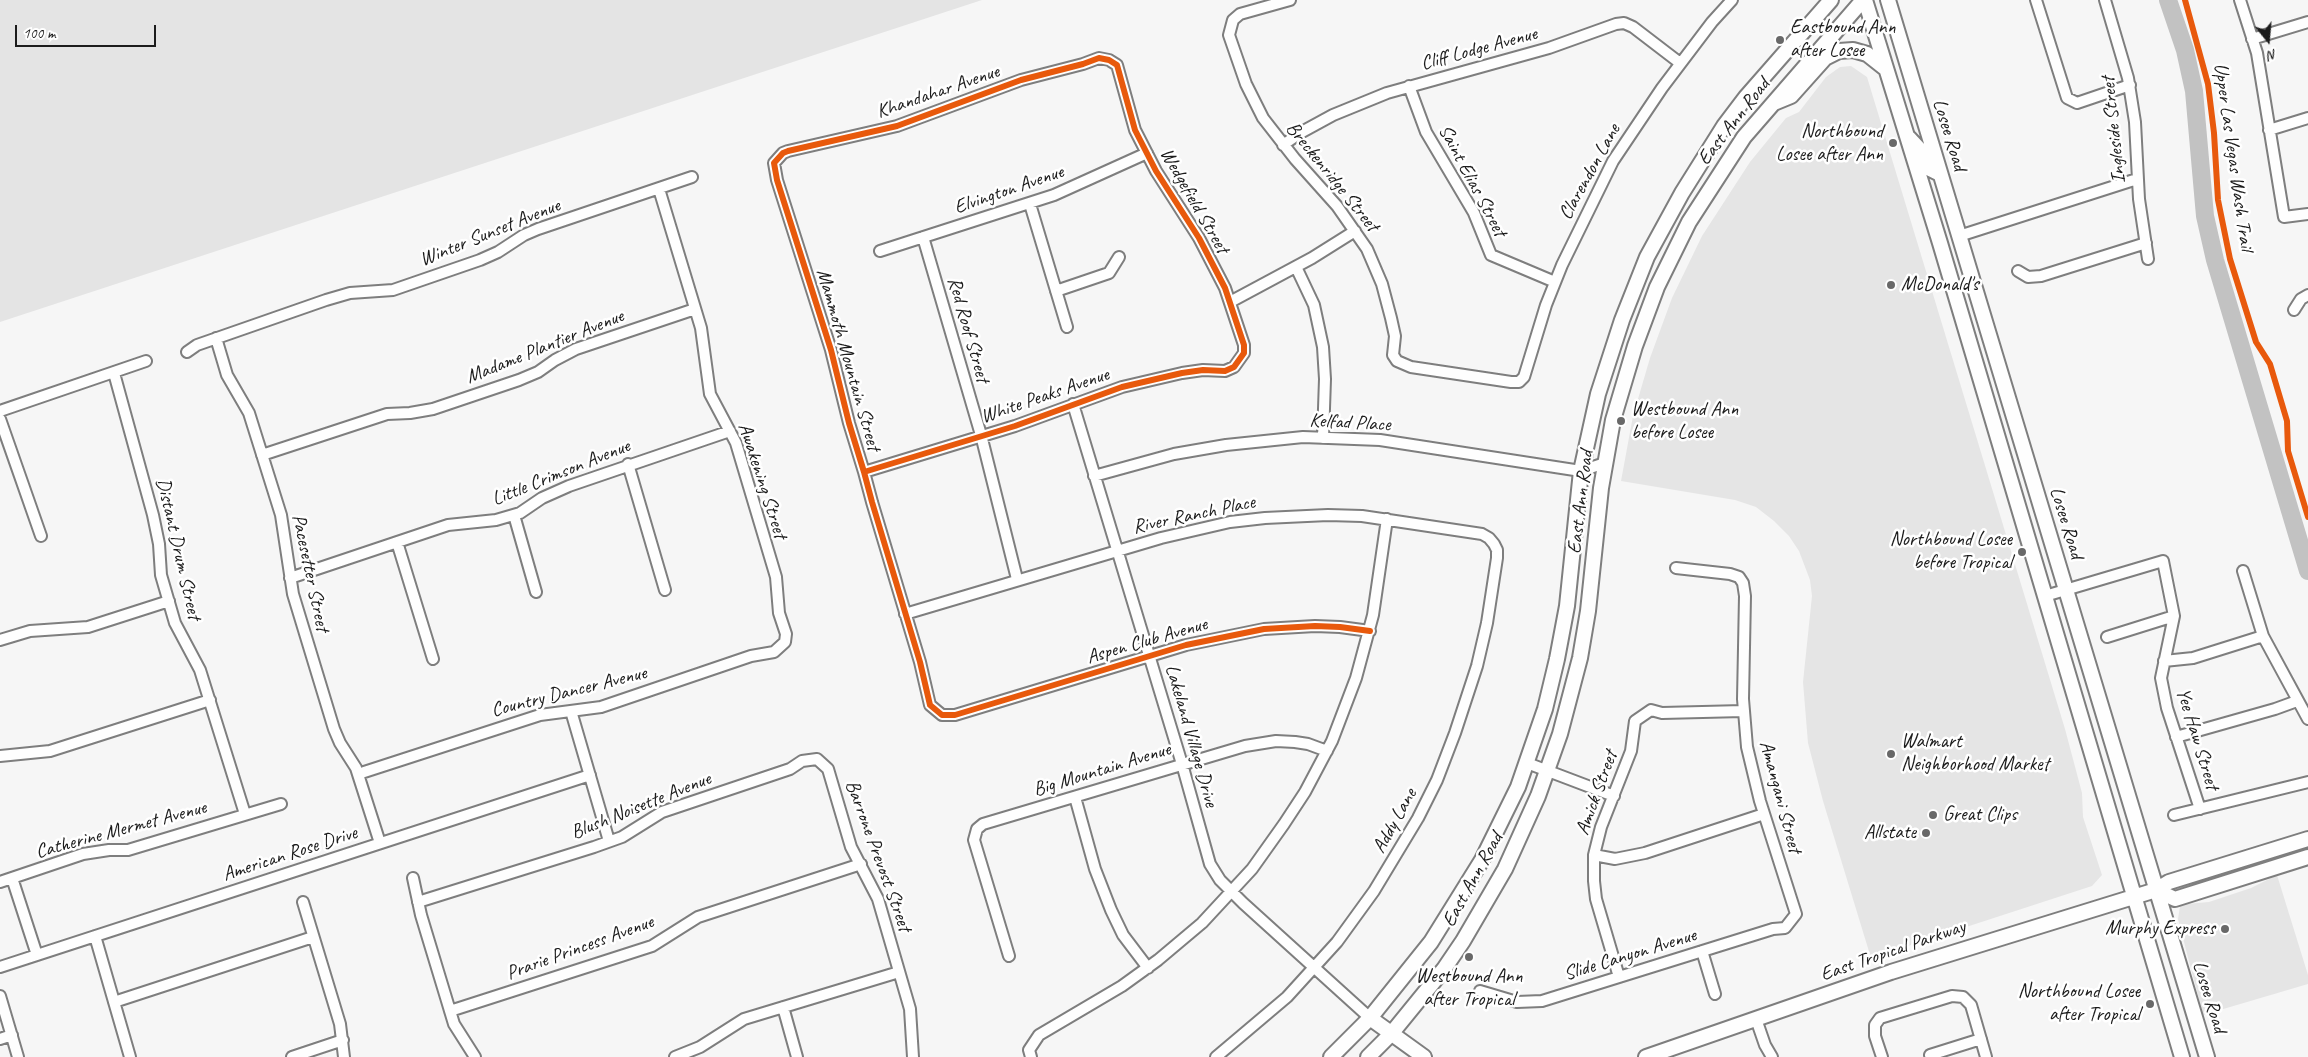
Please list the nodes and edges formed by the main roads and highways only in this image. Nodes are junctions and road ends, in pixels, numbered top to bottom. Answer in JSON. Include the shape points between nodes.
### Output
{"nodes":[{"id":1,"x":1831,"y":0,"type":"edge"},
{"id":2,"x":1864,"y":0,"type":"edge"},
{"id":3,"x":1888,"y":0,"type":"edge"},
{"id":4,"x":1886,"y":69,"type":"junction"},
{"id":5,"x":1771,"y":104,"type":"junction"},
{"id":6,"x":1907,"y":136,"type":"junction"},
{"id":7,"x":1940,"y":174,"type":"junction"},
{"id":8,"x":1684,"y":188,"type":"junction"},
{"id":9,"x":1703,"y":200,"type":"junction"},
{"id":10,"x":1930,"y":210,"type":"junction"},
{"id":11,"x":1959,"y":236,"type":"junction"},
{"id":12,"x":2308,"y":839,"type":"edge"},
{"id":13,"x":2308,"y":857,"type":"edge"},
{"id":14,"x":2156,"y":890,"type":"junction"},
{"id":15,"x":2134,"y":897,"type":"junction"},
{"id":16,"x":1370,"y":1018,"type":"junction"},
{"id":17,"x":1391,"y":1034,"type":"junction"},
{"id":18,"x":1331,"y":1057,"type":"edge"},
{"id":19,"x":1368,"y":1057,"type":"edge"},
{"id":20,"x":1424,"y":1057,"type":"edge"},
{"id":21,"x":1646,"y":1057,"type":"edge"},
{"id":22,"x":2182,"y":1057,"type":"edge"},
{"id":23,"x":2207,"y":1057,"type":"edge"}],
"edges":[{"from":1,"to":8,"type":"main road","name":"East Ann Road","via":[[1746,97]]},
{"from":2,"to":4,"type":"main road","name":"Losee Road"},
{"from":2,"to":5,"type":"main road","name":"East Ann Road"},
{"from":3,"to":7,"type":"main road","name":"Losee Road"},
{"from":4,"to":5,"type":"main road","via":[[1866,54],[1853,50],[1839,51],[1825,58],[1791,96]]},
{"from":4,"to":6,"type":"main road","name":"Losee Road"},
{"from":5,"to":9,"type":"main road","name":"East Ann Road"},
{"from":6,"to":7,"type":"main road","via":[[1923,153],[1928,168]]},
{"from":6,"to":10,"type":"main road","name":"Losee Road"},
{"from":7,"to":11,"type":"main road","name":"Losee Road"},
{"from":8,"to":9,"type":"main road"},
{"from":8,"to":16,"type":"main road","name":"East Ann Road","via":[[1647,257],[1598,394],[1581,471],[1564,622],[1547,701],[1527,763],[1510,806],[1474,875],[1431,942]]},
{"from":9,"to":17,"type":"main road","name":"East Ann Road","via":[[1666,268],[1640,331],[1613,420],[1583,641],[1547,771],[1512,855],[1481,912],[1444,969]]},
{"from":10,"to":11,"type":"main road","via":[[1943,222],[1948,235]]},
{"from":10,"to":15,"type":"main road","name":"Losee Road"},
{"from":11,"to":14,"type":"main road","name":"Losee Road"},
{"from":12,"to":14,"type":"main road","name":"East Tropical Parkway","via":[[2169,882]]},
{"from":13,"to":14,"type":"main road","via":[[2175,899]]},
{"from":14,"to":15,"type":"main road","name":"East Tropical Parkway"},
{"from":14,"to":23,"type":"main road","name":"Losee Road"},
{"from":15,"to":21,"type":"main road","name":"East Tropical Parkway","via":[[1938,957]]},
{"from":15,"to":22,"type":"main road","name":"Losee Road"},
{"from":16,"to":17,"type":"main road"},
{"from":16,"to":18,"type":"main road"},
{"from":17,"to":19,"type":"main road"},
{"from":17,"to":20,"type":"main road"}]}
